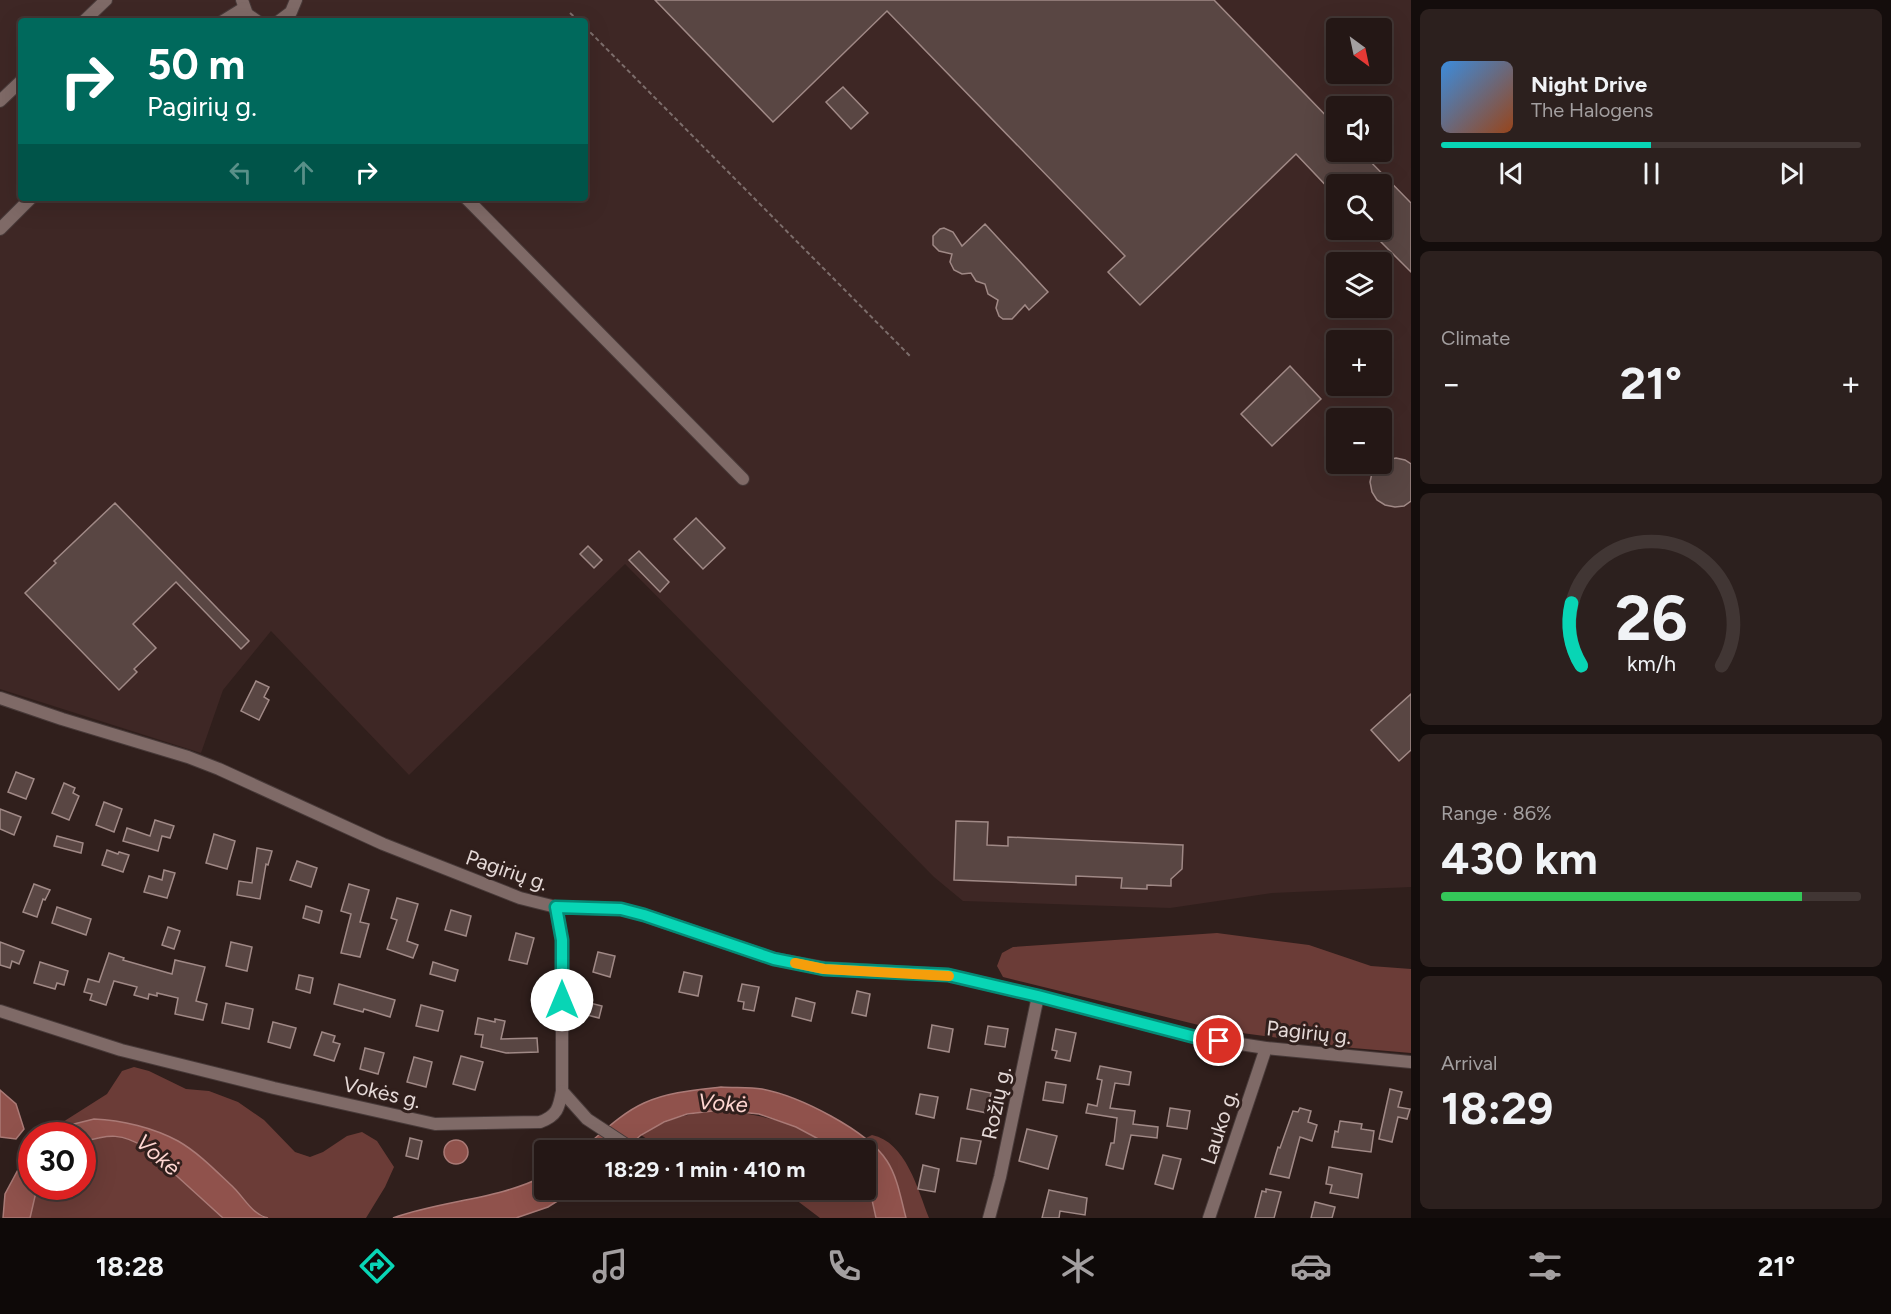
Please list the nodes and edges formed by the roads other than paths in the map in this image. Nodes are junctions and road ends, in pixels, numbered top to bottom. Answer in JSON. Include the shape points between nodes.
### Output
{"nodes":[{"id":1,"x":105,"y":0,"type":"edge"},
{"id":2,"x":296,"y":0,"type":"edge"},
{"id":3,"x":243,"y":4,"type":"edge"},
{"id":4,"x":87,"y":18,"type":"edge"},
{"id":5,"x":227,"y":18,"type":"edge"},
{"id":6,"x":253,"y":18,"type":"edge"},
{"id":7,"x":287,"y":18,"type":"edge"},
{"id":8,"x":18,"y":84,"type":"edge"},
{"id":9,"x":0,"y":102,"type":"edge"},
{"id":10,"x":28,"y":201,"type":"edge"},
{"id":11,"x":469,"y":201,"type":"edge"},
{"id":12,"x":0,"y":229,"type":"edge"},
{"id":13,"x":743,"y":479,"type":"dead end"},
{"id":14,"x":0,"y":698,"type":"edge"},
{"id":15,"x":556,"y":907,"type":"junction"},
{"id":16,"x":1038,"y":996,"type":"junction"},
{"id":17,"x":0,"y":1011,"type":"edge"},
{"id":18,"x":1266,"y":1048,"type":"junction"},
{"id":19,"x":1411,"y":1062,"type":"edge"},
{"id":20,"x":562,"y":1091,"type":"junction"},
{"id":21,"x":616,"y":1140,"type":"edge"},
{"id":22,"x":989,"y":1218,"type":"edge"},
{"id":23,"x":1209,"y":1218,"type":"edge"}],
"edges":[{"from":1,"to":4,"type":"street"},
{"from":2,"to":7,"type":"street"},
{"from":3,"to":5,"type":"street"},
{"from":3,"to":6,"type":"street"},
{"from":8,"to":9,"type":"street"},
{"from":10,"to":12,"type":"street"},
{"from":11,"to":13,"type":"street"},
{"from":14,"to":15,"type":"street","name":"Pagirių g.","via":[[199,761],[383,844],[520,898]]},
{"from":15,"to":16,"type":"street","name":"Pagirių g.","via":[[621,909],[774,959],[824,969],[948,975]]},
{"from":15,"to":20,"type":"street","name":"Vokės g.","via":[[562,940]]},
{"from":16,"to":18,"type":"street","name":"Pagirių g.","via":[[1195,1037]]},
{"from":16,"to":22,"type":"street","name":"Rožių g."},
{"from":17,"to":20,"type":"street","name":"Vokės g.","via":[[121,1050],[435,1124],[540,1122],[555,1115]]},
{"from":18,"to":19,"type":"street","name":"Pagirių g."},
{"from":18,"to":23,"type":"street","name":"Lauko g."},
{"from":20,"to":21,"type":"street","via":[[587,1119]]}]}
